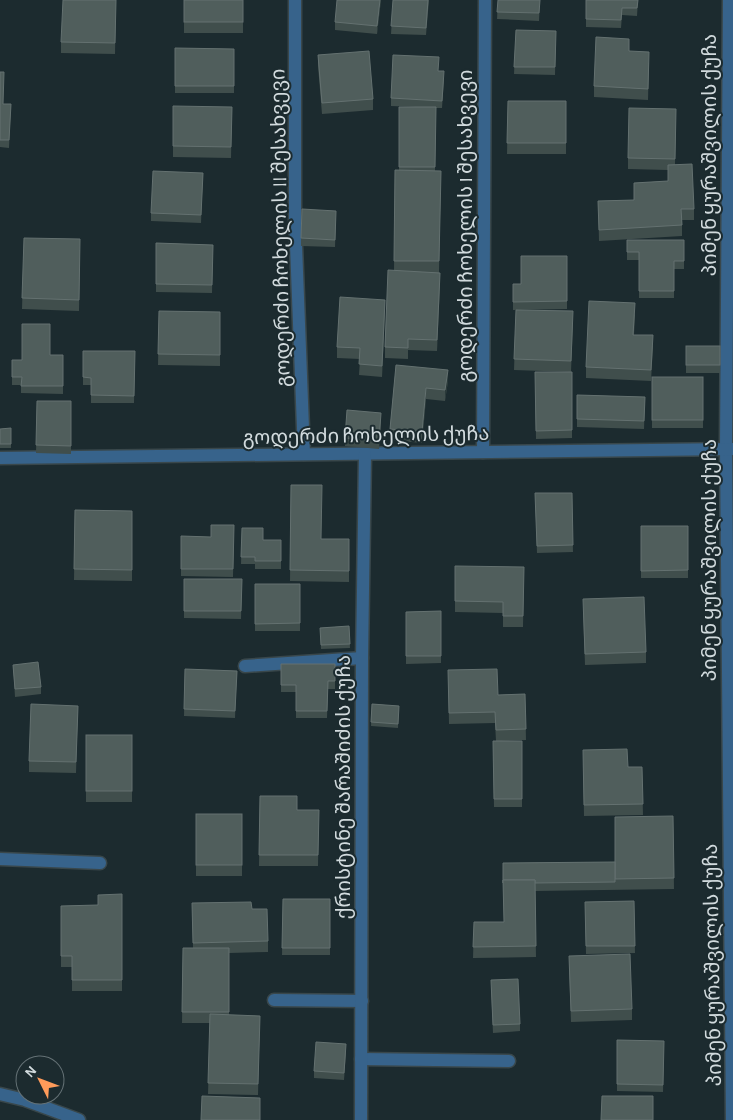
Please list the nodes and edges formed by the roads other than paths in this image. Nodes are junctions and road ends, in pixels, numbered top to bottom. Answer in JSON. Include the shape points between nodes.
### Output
{"nodes":[{"id":1,"x":295,"y":0,"type":"edge"},
{"id":2,"x":484,"y":0,"type":"edge"},
{"id":3,"x":729,"y":0,"type":"edge"},
{"id":4,"x":730,"y":449,"type":"edge"},
{"id":5,"x":483,"y":452,"type":"junction"},
{"id":6,"x":304,"y":454,"type":"junction"},
{"id":7,"x":365,"y":454,"type":"junction"},
{"id":8,"x":0,"y":458,"type":"edge"},
{"id":9,"x":362,"y":658,"type":"junction"},
{"id":10,"x":245,"y":666,"type":"dead end"},
{"id":11,"x":731,"y":736,"type":"edge"},
{"id":12,"x":0,"y":859,"type":"edge"},
{"id":13,"x":100,"y":863,"type":"dead end"},
{"id":14,"x":732,"y":988,"type":"edge"},
{"id":15,"x":274,"y":1000,"type":"dead end"},
{"id":16,"x":362,"y":1001,"type":"junction"},
{"id":17,"x":361,"y":1059,"type":"junction"},
{"id":18,"x":509,"y":1061,"type":"dead end"},
{"id":19,"x":0,"y":1094,"type":"edge"},
{"id":20,"x":80,"y":1120,"type":"edge"},
{"id":21,"x":361,"y":1120,"type":"edge"},
{"id":22,"x":732,"y":1120,"type":"edge"}],
"edges":[{"from":1,"to":6,"type":"street","name":"გოდერძი ჩოხელის II შესახვევი","via":[[295,219]]},
{"from":2,"to":5,"type":"street","name":"გოდერძი ჩოხელის I შესახვევი"},
{"from":3,"to":4,"type":"street","name":"პიმენ ყურაშვილის ქუჩა"},
{"from":4,"to":5,"type":"street","name":"გოდერძი ჩოხელის ქუჩა"},
{"from":4,"to":11,"type":"street","name":"პიმენ ყურაშვილის ქუჩა"},
{"from":5,"to":7,"type":"street","name":"გოდერძი ჩოხელის ქუჩა"},
{"from":6,"to":7,"type":"street","name":"გოდერძი ჩოხელის ქუჩა"},
{"from":6,"to":8,"type":"street","name":"გოდერძი ჩოხელის ქუჩა"},
{"from":7,"to":9,"type":"street","name":"ქრისტინე შარაშიძის ქუჩა"},
{"from":9,"to":10,"type":"street"},
{"from":9,"to":16,"type":"street","name":"ქრისტინე შარაშიძის ქუჩა"},
{"from":11,"to":14,"type":"street","name":"პიმენ ყურაშვილის ქუჩა"},
{"from":12,"to":13,"type":"street"},
{"from":14,"to":22,"type":"street","name":"პიმენ ყურაშვილის ქუჩა"},
{"from":15,"to":16,"type":"street"},
{"from":16,"to":17,"type":"street","name":"ქრისტინე შარაშიძის ქუჩა"},
{"from":17,"to":18,"type":"street"},
{"from":17,"to":21,"type":"street","name":"ქრისტინე შარაშიძის ქუჩა"},
{"from":19,"to":20,"type":"street"}]}
